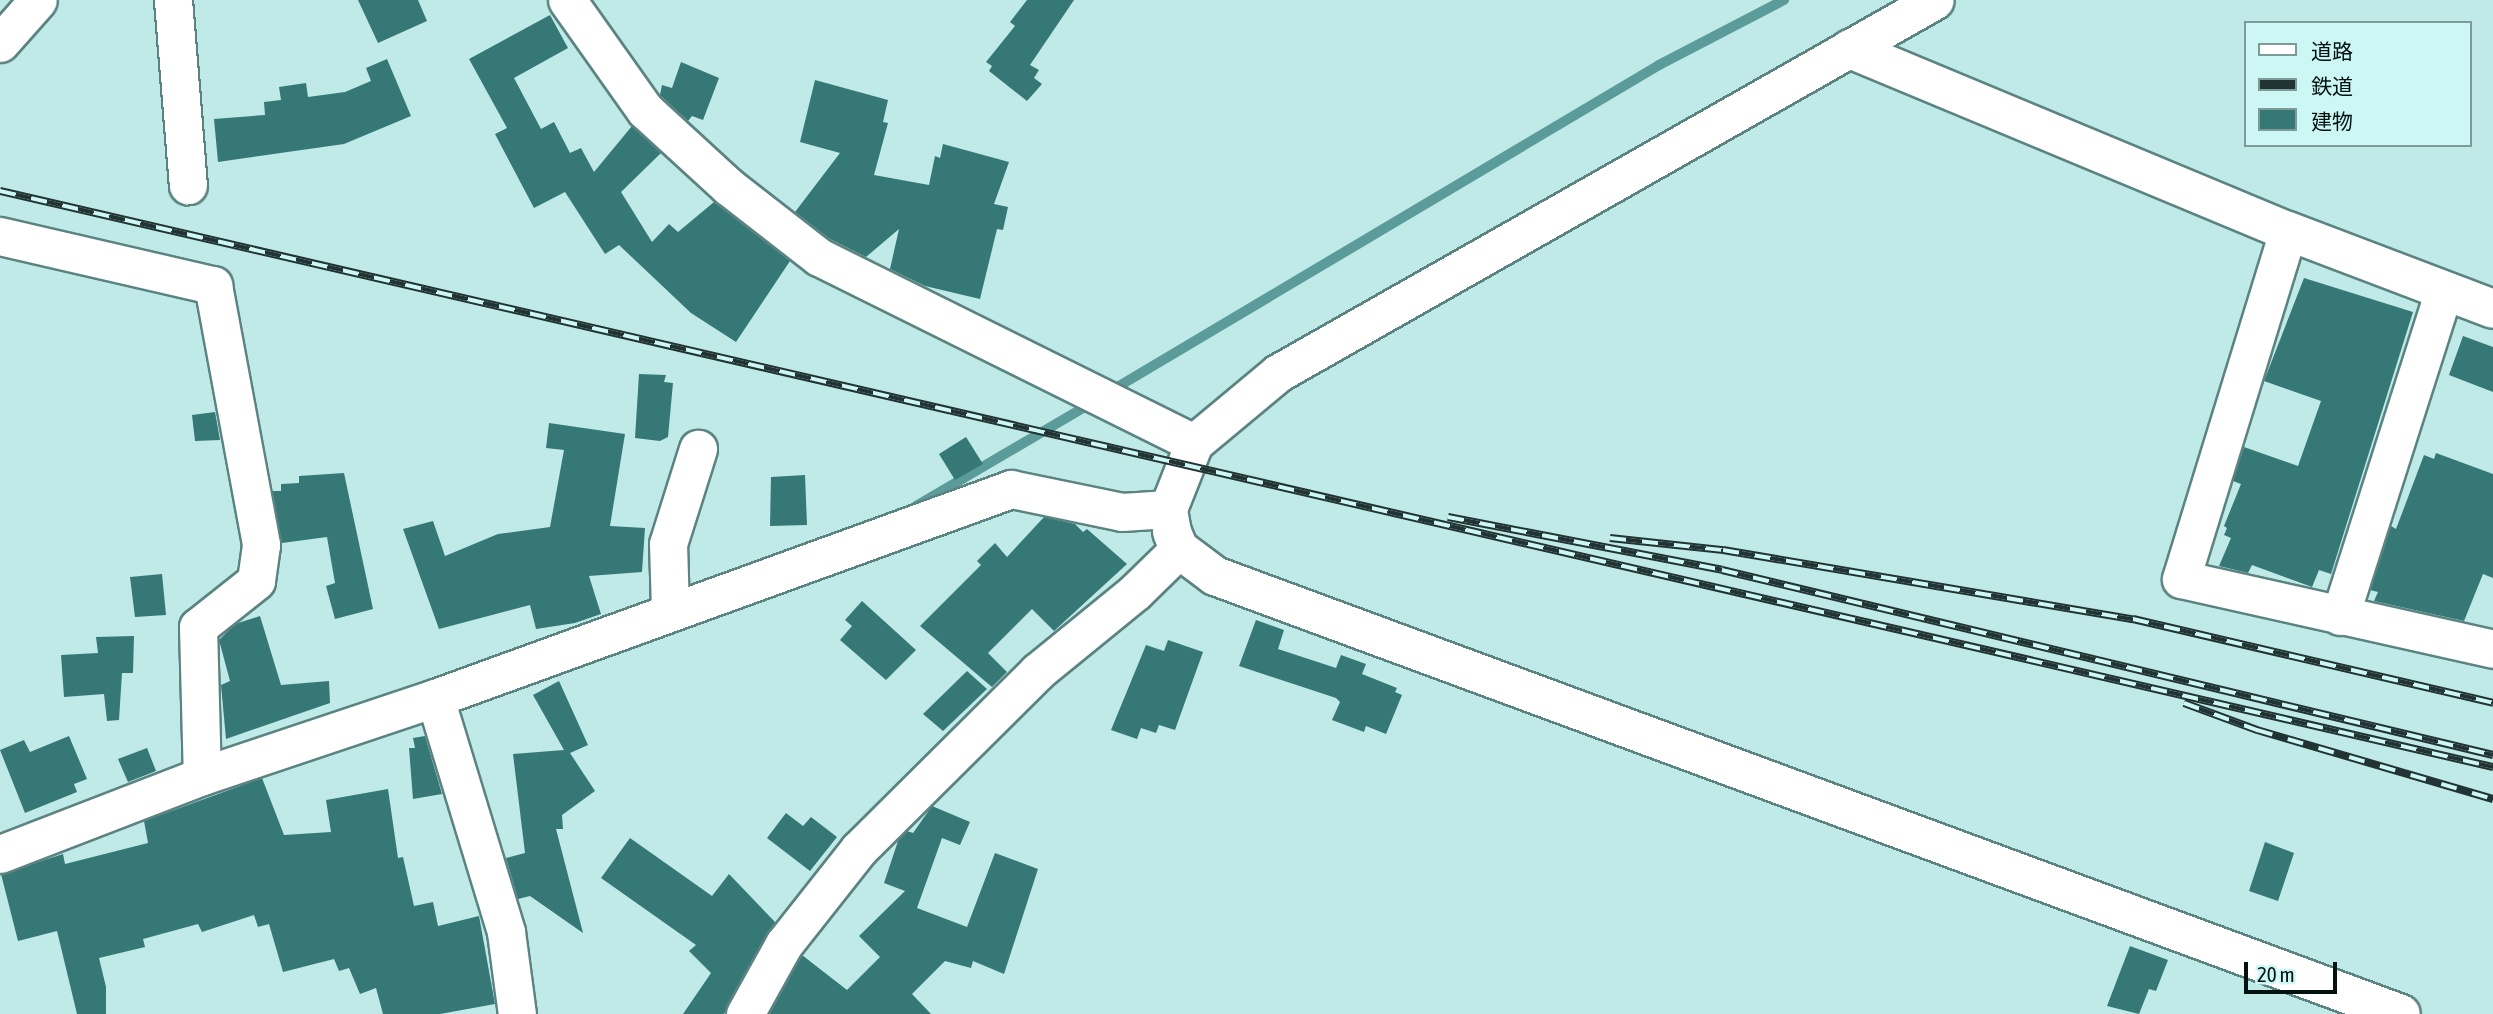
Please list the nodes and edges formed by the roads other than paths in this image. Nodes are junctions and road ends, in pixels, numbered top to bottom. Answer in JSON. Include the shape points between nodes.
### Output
{"nodes":[{"id":1,"x":38,"y":0,"type":"edge"},
{"id":2,"x":173,"y":0,"type":"edge"},
{"id":3,"x":567,"y":0,"type":"edge"},
{"id":4,"x":1935,"y":0,"type":"edge"},
{"id":5,"x":0,"y":43,"type":"edge"},
{"id":6,"x":1850,"y":49,"type":"junction"},
{"id":7,"x":188,"y":185,"type":"dead end"},
{"id":8,"x":2288,"y":231,"type":"junction"},
{"id":9,"x":0,"y":236,"type":"edge"},
{"id":10,"x":2444,"y":290,"type":"junction"},
{"id":11,"x":2493,"y":309,"type":"edge"},
{"id":12,"x":1194,"y":443,"type":"junction"},
{"id":13,"x":698,"y":449,"type":"dead end"},
{"id":14,"x":1173,"y":530,"type":"junction"},
{"id":15,"x":670,"y":610,"type":"junction"},
{"id":16,"x":2340,"y":616,"type":"junction"},
{"id":17,"x":2493,"y":649,"type":"edge"},
{"id":18,"x":435,"y":698,"type":"junction"},
{"id":19,"x":202,"y":776,"type":"junction"},
{"id":20,"x":0,"y":854,"type":"edge"},
{"id":21,"x":517,"y":1014,"type":"edge"},
{"id":22,"x":745,"y":1014,"type":"edge"},
{"id":23,"x":2401,"y":1014,"type":"edge"}],
"edges":[{"from":1,"to":5,"type":"street"},
{"from":2,"to":7,"type":"street"},
{"from":3,"to":12,"type":"street","via":[[645,110],[729,187],[818,257]]},
{"from":4,"to":6,"type":"street"},
{"from":6,"to":8,"type":"street"},
{"from":6,"to":12,"type":"street","via":[[1278,373]]},
{"from":8,"to":10,"type":"street"},
{"from":8,"to":16,"type":"street","via":[[2181,579]]},
{"from":9,"to":19,"type":"street","via":[[213,285],[261,545],[256,581],[198,627]]},
{"from":10,"to":11,"type":"street"},
{"from":10,"to":16,"type":"street"},
{"from":12,"to":14,"type":"street"},
{"from":13,"to":15,"type":"street","via":[[668,544]]},
{"from":14,"to":15,"type":"street","via":[[1122,512],[1010,489]]},
{"from":14,"to":22,"type":"street","via":[[1135,592],[1037,672],[859,849],[784,944]]},
{"from":14,"to":23,"type":"street","via":[[1215,576]]},
{"from":15,"to":18,"type":"street"},
{"from":16,"to":17,"type":"street"},
{"from":18,"to":19,"type":"street"},
{"from":18,"to":21,"type":"street","via":[[506,932]]},
{"from":19,"to":20,"type":"street"}]}
